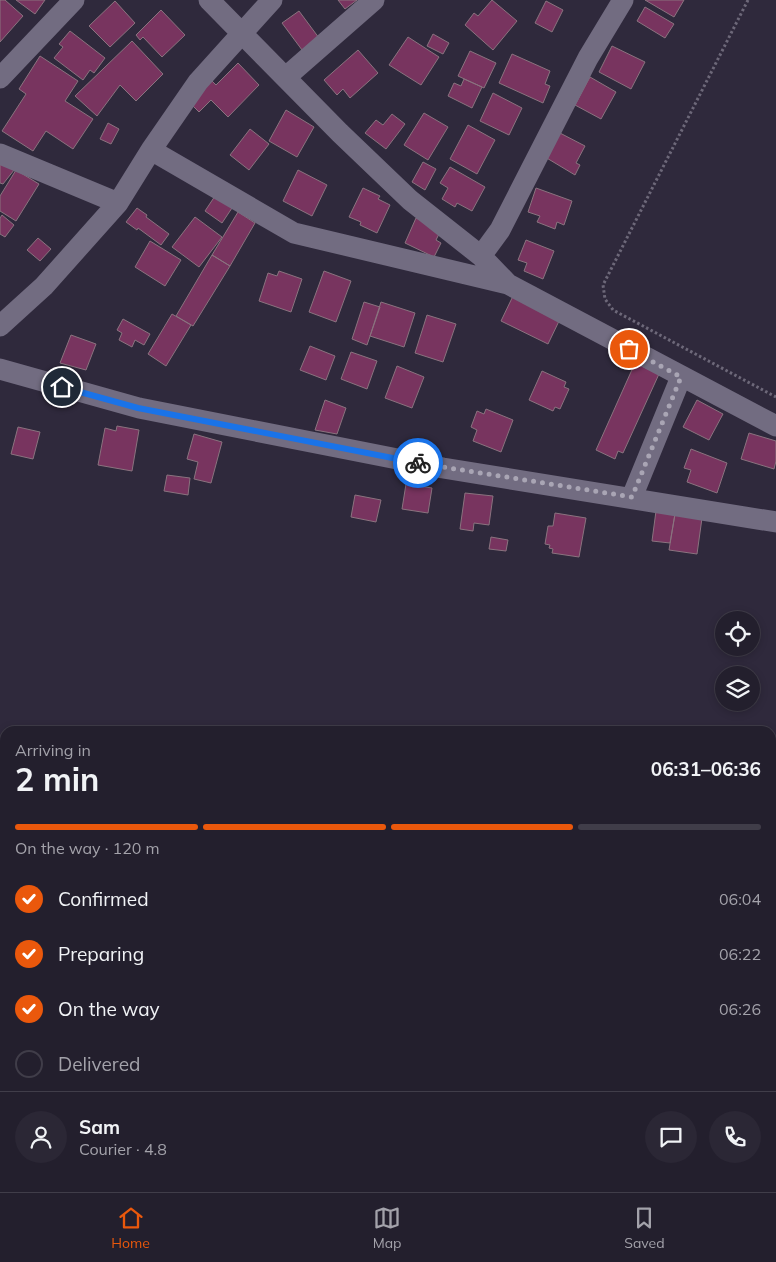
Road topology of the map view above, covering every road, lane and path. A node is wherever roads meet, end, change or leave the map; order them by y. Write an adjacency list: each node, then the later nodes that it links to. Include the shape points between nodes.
1 (74, 0): 9 (street)
2 (209, 0): 7 (street)
3 (272, 0): 7 (street)
4 (374, 0): 8 (street)
5 (623, 0): 13 (street, via 588,58 500,230)
6 (748, 0): 18 (path, via 603,285 605,299 614,310)
7 (242, 32): 8 (street); 10 (street, via 198,82)
8 (286, 77): 13 (street, via 410,200)
9 (0, 78)
10 (150, 150): 12 (street); 14 (street, via 294,232)
11 (0, 154): 12 (street)
12 (118, 203): 15 (street, via 44,286)
13 (482, 256): 14 (street)
14 (508, 284): 17 (street)
15 (0, 326)
16 (0, 370): 20 (street, via 138,408 444,468)
17 (681, 377): 19 (street); 20 (street)
18 (776, 397)
19 (776, 426)
20 (632, 497): 21 (street)
21 (776, 522)

